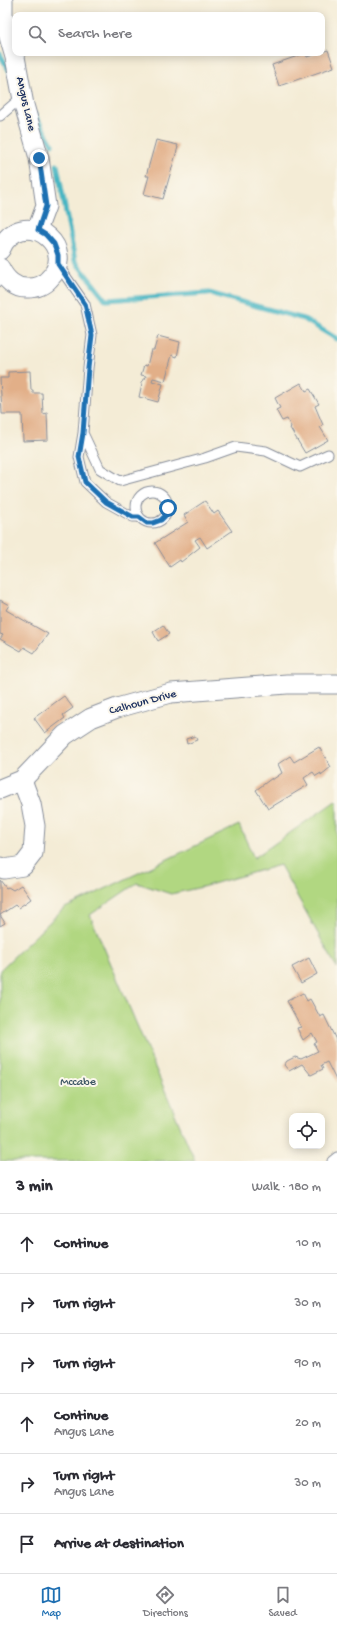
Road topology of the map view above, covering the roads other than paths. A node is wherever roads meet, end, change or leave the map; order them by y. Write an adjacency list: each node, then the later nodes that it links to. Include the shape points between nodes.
1 (3, 0): 2 (street, Angus Lane, via 3,16)
2 (12, 47)
3 (15, 56): 4 (street, Angus Lane)
4 (23, 96): 5 (lane); 6 (street, Angus Lane, via 39,158 46,206)
5 (0, 116)
6 (38, 230): 7 (street, via 18,231 6,239); 8 (street, via 54,244)
7 (0, 250)
8 (58, 264): 9 (street, via 54,274 44,285 34,288 14,285 3,275); 10 (lane, via 85,304 92,335)
9 (0, 268)
10 (83, 433): 11 (lane, via 100,469 120,480 205,458 236,447 266,451 300,467); 12 (lane, via 79,457 85,482 106,502 133,517)
11 (328, 454)
12 (139, 517)
13 (337, 684): 14 (street, Calhoun Drive, via 287,684 171,693 117,708 91,718 65,736)
14 (22, 780): 15 (street, Calhoun Drive); 16 (street, via 31,804 35,826 33,852 23,866 4,869)
15 (0, 789)
16 (0, 866)
17 (337, 1157): 18 (lane)
18 (332, 1161)

